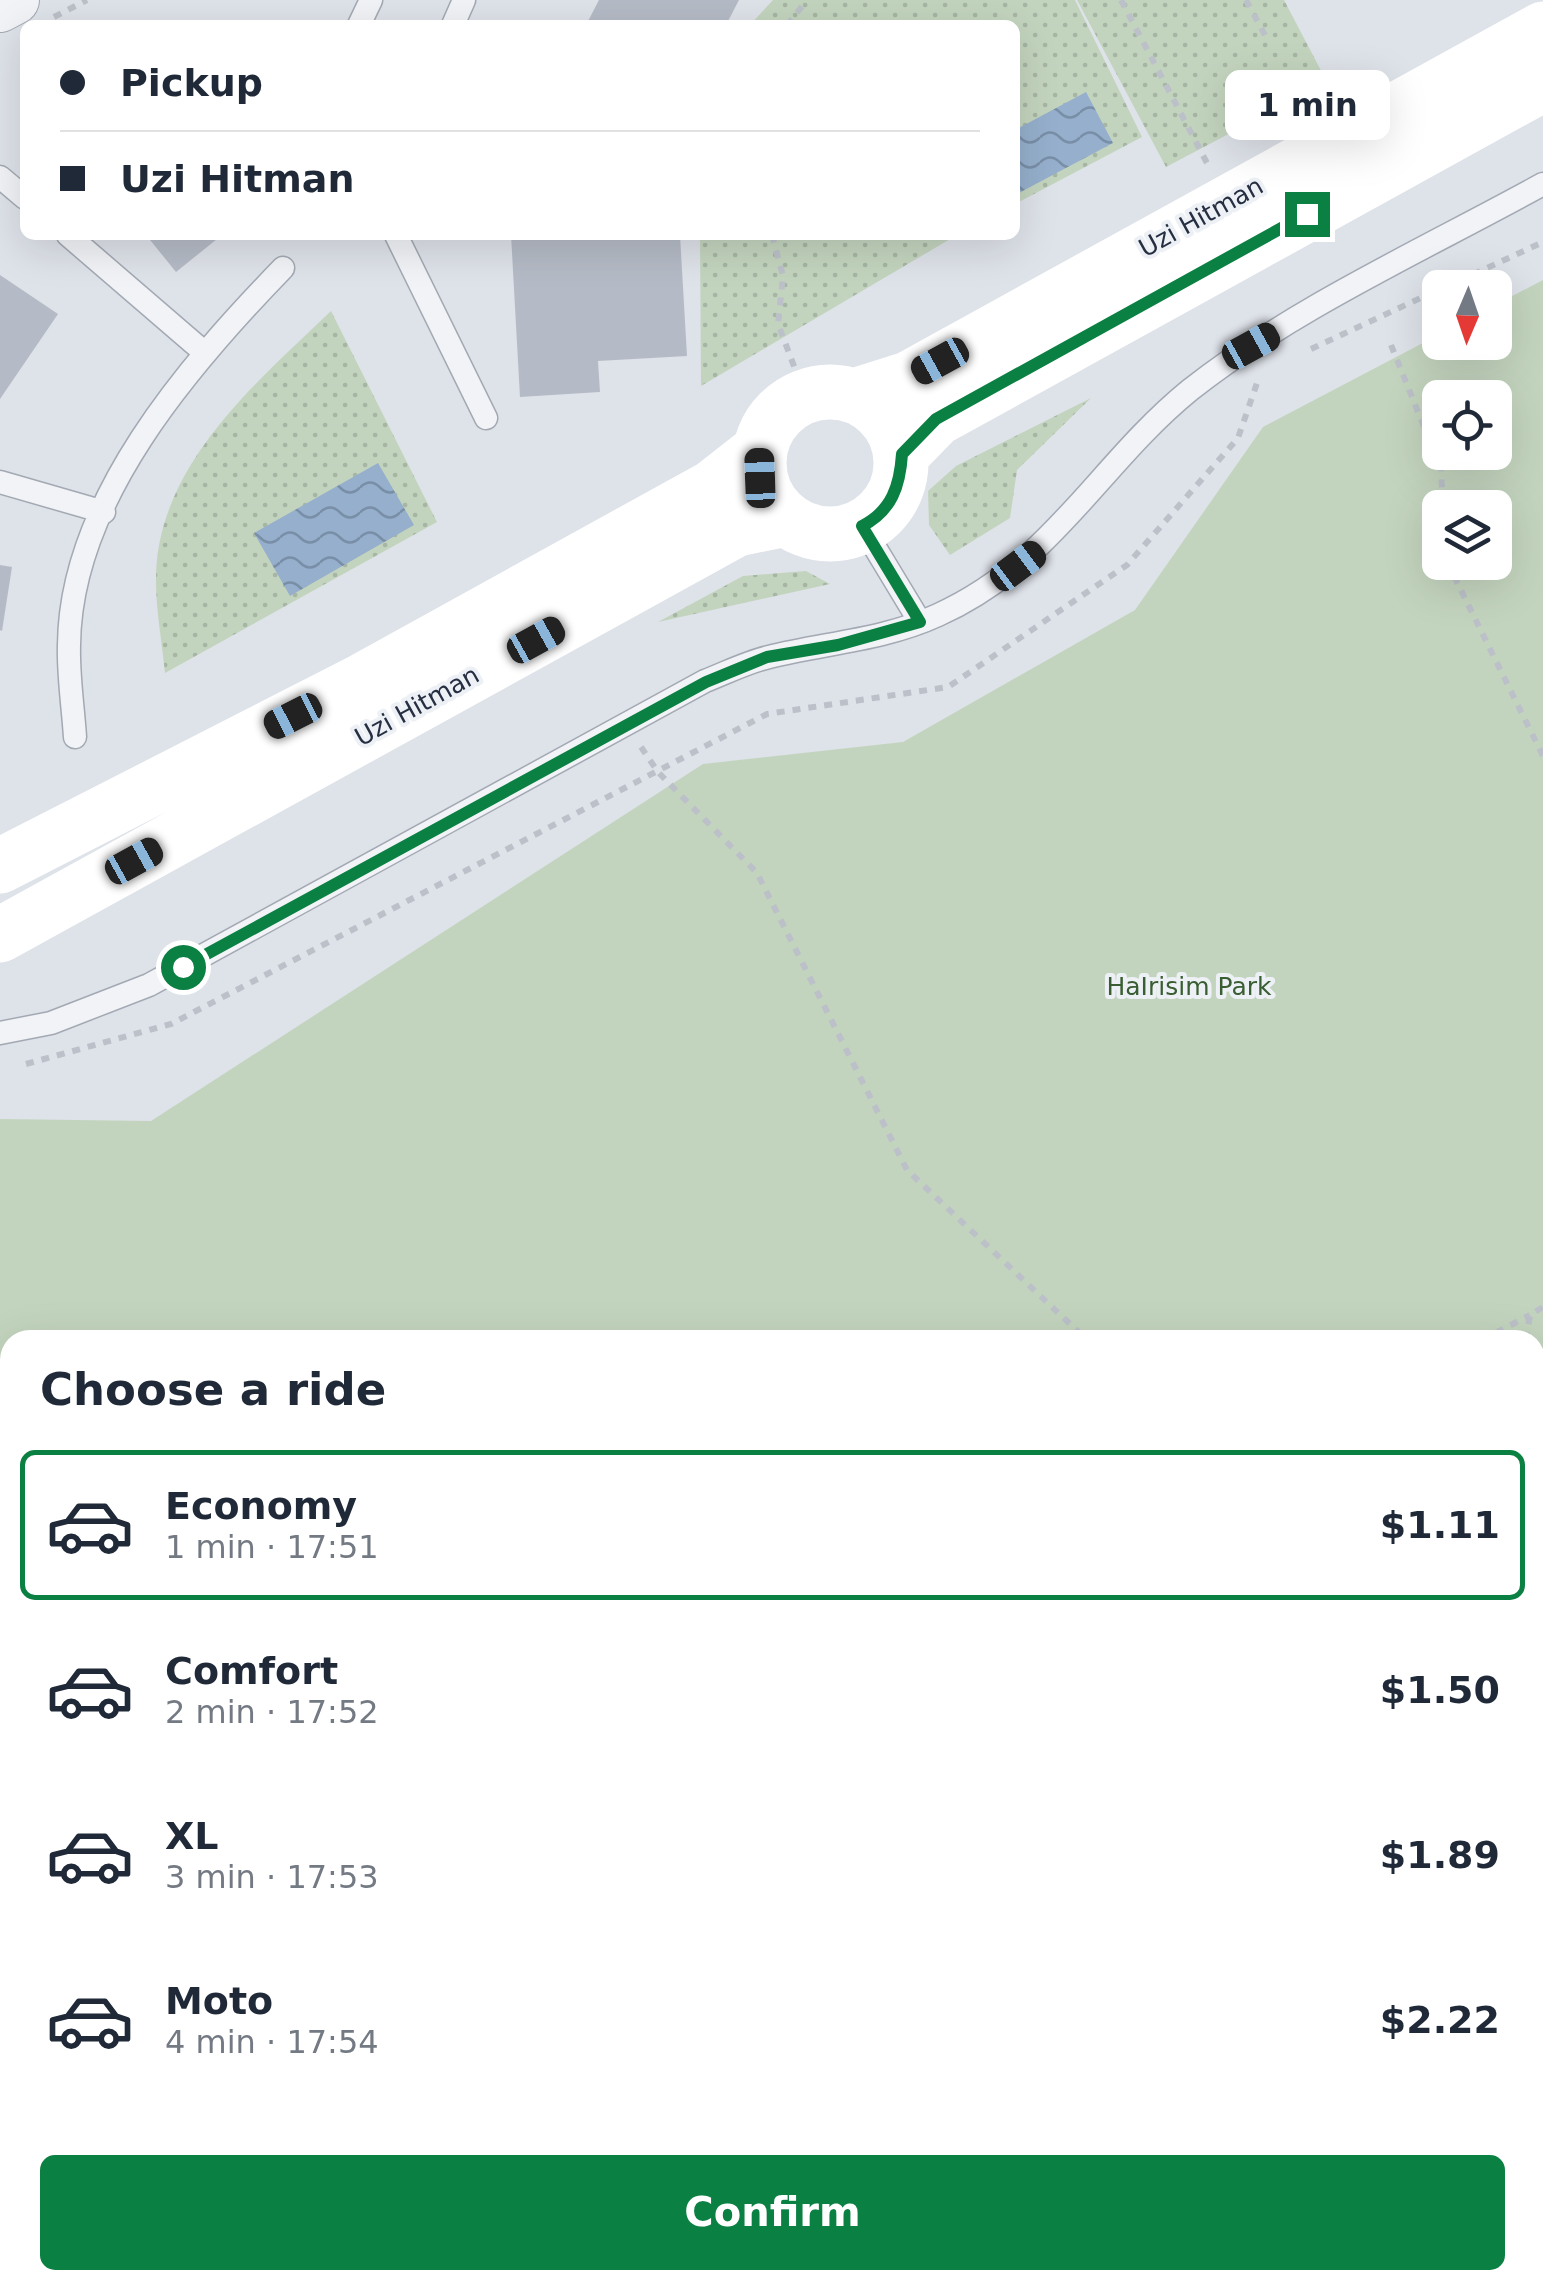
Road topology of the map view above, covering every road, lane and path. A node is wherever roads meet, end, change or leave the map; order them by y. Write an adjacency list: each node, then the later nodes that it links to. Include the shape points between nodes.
1 (16, 0): 6 (street)
2 (88, 0): 7 (path)
3 (808, 0): 8 (path)
4 (1121, 0): 15 (path)
5 (1246, 0): 10 (path)
6 (0, 8)
7 (50, 20)
8 (792, 20)
9 (1543, 29): 15 (street, Uzi Hitman)
10 (1266, 37)
11 (1543, 84): 30 (street, Uzi Hitman, via 936,419)
12 (0, 177): 14 (lane)
13 (1543, 184): 37 (lane, via 1251,346 1136,440 1038,550)
14 (20, 194)
15 (1228, 202): 27 (street, Uzi Hitman, via 908,379)
16 (74, 240): 24 (lane)
17 (398, 240): 28 (lane)
18 (773, 240): 27 (path, via 783,276 778,324)
19 (1543, 242): 21 (path)
20 (284, 268): 24 (lane)
21 (1482, 270)
22 (1422, 297): 25 (path)
23 (1390, 345): 32 (path, via 1440,469)
24 (205, 353): 33 (lane, via 169,397)
25 (1296, 356)
26 (1261, 373): 41 (path, via 1238,438 1127,565 948,686 767,714)
27 (829, 396): 29 (street, via 783,408); 30 (street, via 884,415)
28 (486, 418)
29 (759, 451): 34 (street, via 760,478); 42 (street, Uzi Hitman, via 714,487 375,673)
30 (902, 454): 35 (street, via 901,479 890,502)
31 (0, 482): 33 (lane)
32 (1442, 490)
33 (104, 512): 39 (lane, via 84,558 68,642)
34 (786, 519): 35 (street, via 833,535); 43 (street, Uzi Hitman, via 737,530)
35 (862, 526): 37 (lane)
36 (1456, 580): 40 (path)
37 (920, 622): 38 (lane, via 767,657)
38 (627, 724): 41 (path); 44 (lane, via 149,986 51,1023)
39 (76, 736)
40 (1543, 756)
41 (658, 772): 45 (path, via 170,1024); 48 (path, via 757,873 907,1170)
42 (0, 866)
43 (0, 935)
44 (0, 1033)
45 (15, 1066)
46 (1543, 1307): 47 (path)
47 (1530, 1314): 49 (path); 50 (path)
48 (1076, 1330)
49 (1500, 1330)
50 (1528, 1330)

